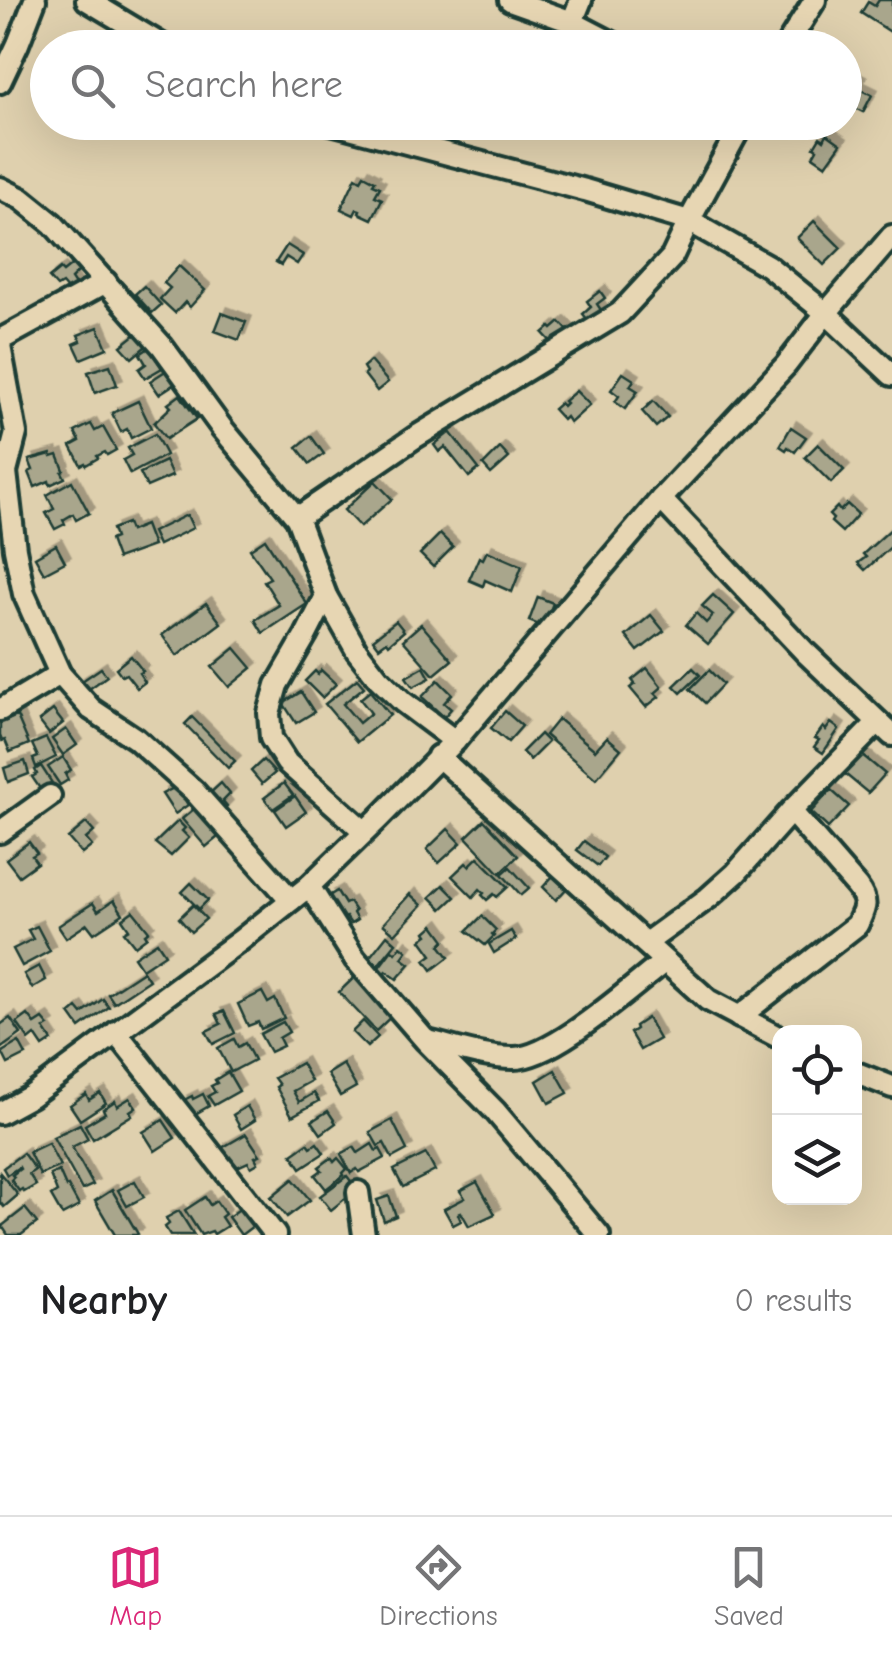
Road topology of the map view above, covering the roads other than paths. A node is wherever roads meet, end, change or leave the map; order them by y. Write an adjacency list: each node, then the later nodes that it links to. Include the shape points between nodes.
1 (35, 0): 10 (street)
2 (88, 0): 7 (street)
3 (510, 0): 6 (street)
4 (581, 0): 6 (street)
5 (815, 0): 9 (street)
6 (572, 22): 8 (street)
7 (137, 30)
8 (587, 30)
9 (796, 30)
10 (0, 82)
11 (396, 140): 14 (street)
12 (734, 140): 14 (street)
13 (0, 188): 16 (street, via 53,224)
14 (689, 221): 17 (street, via 768,266); 21 (street, via 672,256 620,312)
15 (892, 236): 17 (street)
16 (106, 282): 18 (street); 21 (street)
17 (826, 312): 19 (street); 20 (street, via 786,366)
18 (0, 343): 22 (street, via 16,433 6,472)
19 (892, 375)
20 (661, 499): 26 (street); 27 (street)
21 (297, 518): 23 (street)
22 (8, 558): 24 (street)
23 (326, 596): 27 (street, via 378,678); 31 (street, via 277,685 268,713 271,738 287,763)
24 (60, 674): 25 (street); 34 (street, via 91,708 194,791)
25 (0, 710)
26 (885, 729): 30 (street)
27 (456, 741): 28 (street)
28 (438, 756): 31 (street); 35 (street)
29 (50, 796): 32 (street)
30 (791, 811): 35 (street, via 736,873); 37 (street, via 864,896 865,908 857,924)
31 (364, 830): 33 (street)
32 (0, 832)
33 (309, 886): 34 (street); 40 (street, via 355,958)
34 (292, 900): 38 (street)
35 (646, 943): 36 (street)
36 (664, 962): 37 (street); 40 (street, via 541,1052 517,1059)
37 (738, 1017): 39 (street)
38 (116, 1032): 43 (street, via 30,1096); 45 (street)
39 (772, 1034)
40 (426, 1040): 47 (street)
41 (862, 1075): 42 (street)
42 (892, 1087)
43 (3, 1106)
44 (358, 1192): 46 (street)
45 (275, 1235)
46 (364, 1235)
47 (599, 1235)

